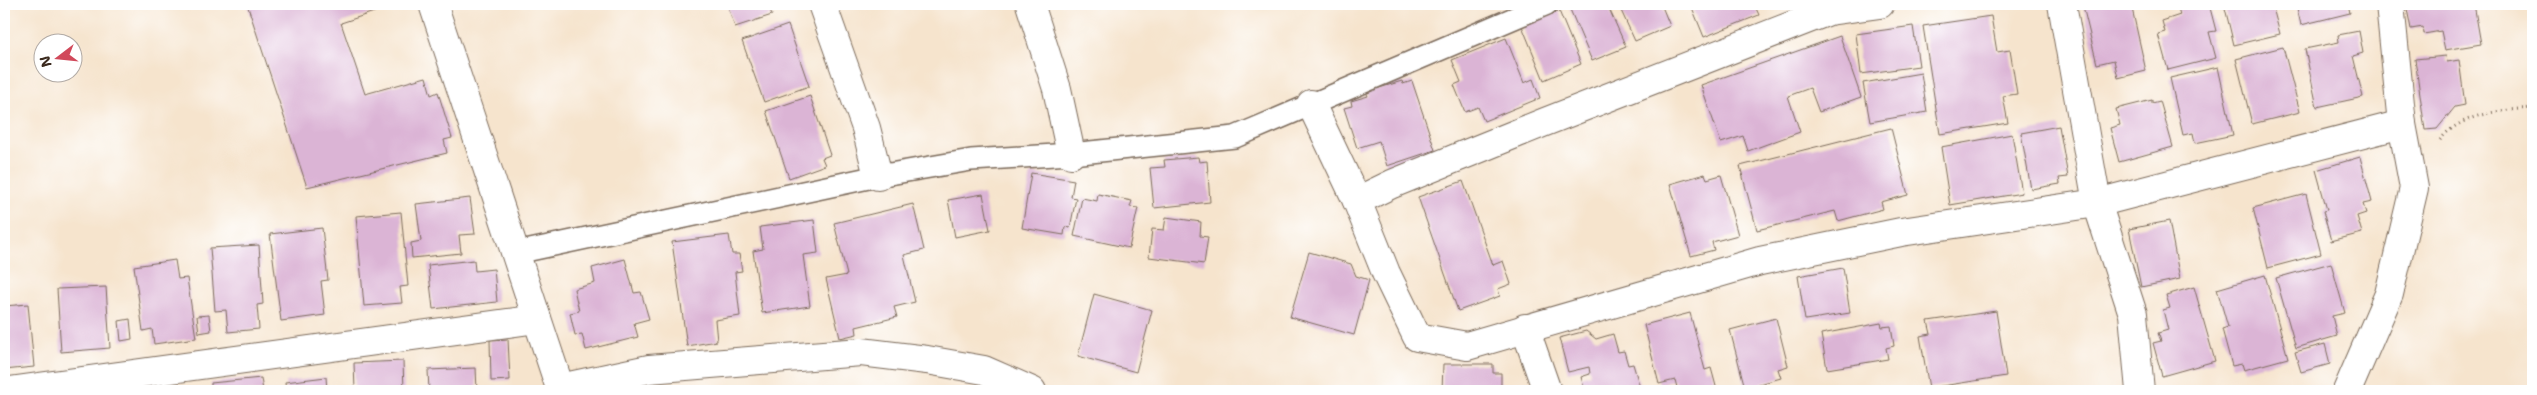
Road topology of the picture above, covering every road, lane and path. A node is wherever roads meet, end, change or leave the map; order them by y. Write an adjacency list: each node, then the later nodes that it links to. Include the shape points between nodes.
1 (433, 4): 16 (street)
2 (822, 4): 13 (street, via 866,128)
3 (1030, 4): 12 (street, via 1056,89)
4 (1547, 4): 8 (lane)
5 (1880, 4): 14 (street, via 1820,15 1554,118)
6 (2062, 4): 15 (street)
7 (2390, 4): 10 (street)
8 (1311, 104): 12 (lane, via 1234,137); 14 (street)
9 (2533, 108): 11 (path, via 2476,116 2449,129)
10 (2402, 124): 15 (street); 24 (street, via 2414,188 2389,294)
11 (2438, 142)
12 (1071, 154): 13 (lane, via 971,160)
13 (878, 176): 16 (lane)
14 (1357, 201): 18 (street, via 1386,273 1417,337 1467,346)
15 (2097, 202): 18 (street, via 1901,232 1760,261); 23 (street, via 2133,314)
16 (516, 253): 17 (street)
17 (537, 319): 19 (street); 20 (street)
18 (1525, 328): 22 (street)
19 (560, 390): 21 (street, via 650,369 861,352 984,370)
20 (9, 391)
21 (1032, 391)
22 (1547, 391)
23 (2140, 391)
24 (2347, 391)

